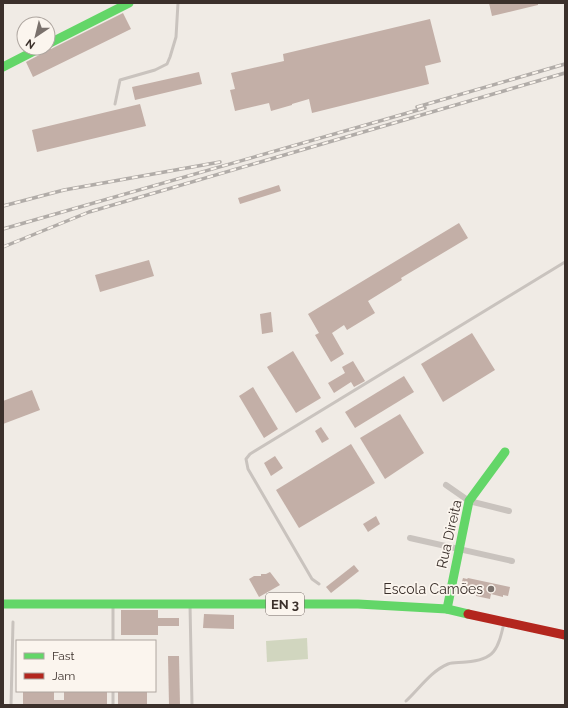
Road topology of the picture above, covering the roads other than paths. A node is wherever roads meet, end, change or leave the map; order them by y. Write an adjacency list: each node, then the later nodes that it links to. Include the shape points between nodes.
1 (178, 3): 6 (lane, via 176,37 169,60 160,68 120,80)
2 (122, 4): 3 (main road)
3 (56, 40)
4 (24, 56): 5 (main road)
5 (3, 67)
6 (114, 104)
7 (565, 262): 15 (lane, via 250,454 246,459 248,469 312,579)
8 (505, 452): 10 (main road, Rua Direita)
9 (446, 485): 10 (street)
10 (469, 501): 11 (street); 13 (main road, Rua Direita)
11 (509, 511)
12 (410, 538): 13 (street)
13 (459, 550): 14 (street); 19 (main road, Rua Direita)
14 (512, 561)
15 (319, 584)
16 (3, 604): 18 (main road, EN 3)
17 (190, 604): 18 (main road, EN 3); 19 (main road, EN 3, via 358,604); 28 (lane)
18 (113, 605): 23 (lane)
19 (447, 609): 21 (main road, EN 3)
20 (13, 622): 26 (lane)
21 (505, 622): 22 (main road, EN 3); 25 (lane, via 500,642 488,658 449,664 438,669)
22 (565, 635)
23 (113, 640)
24 (113, 692): 27 (lane)
25 (406, 701)
26 (11, 705)
27 (113, 705)
28 (192, 705)

